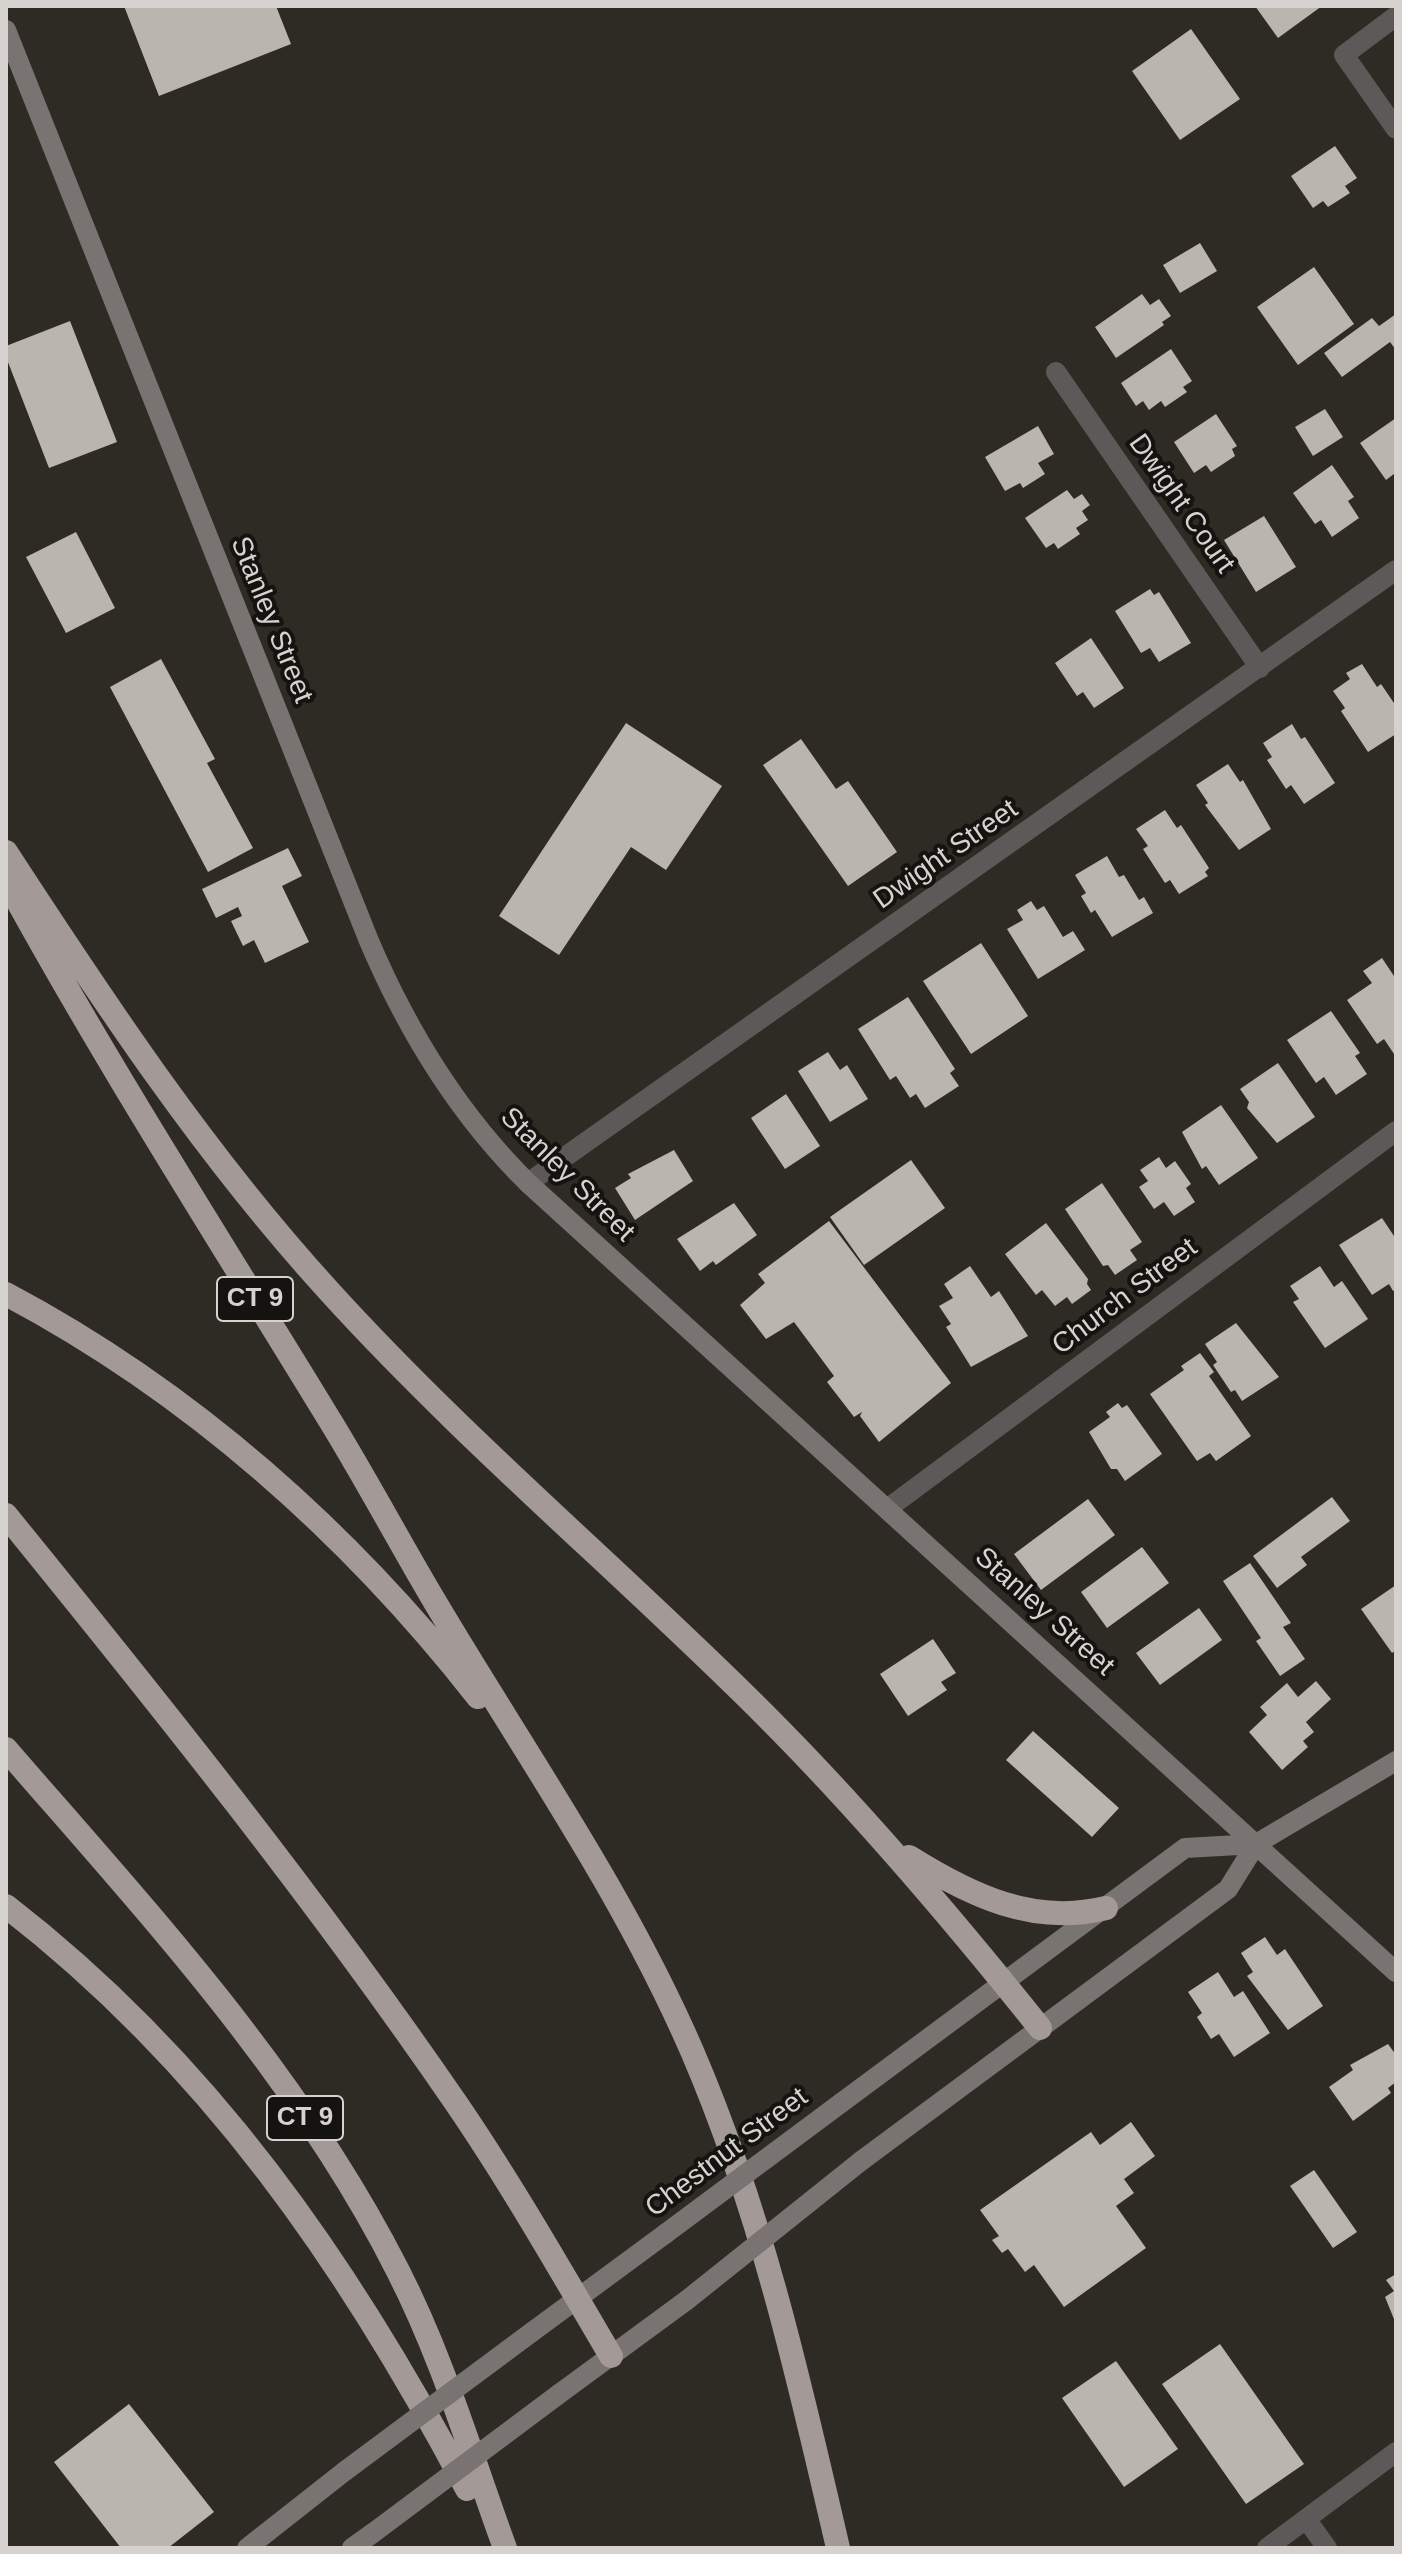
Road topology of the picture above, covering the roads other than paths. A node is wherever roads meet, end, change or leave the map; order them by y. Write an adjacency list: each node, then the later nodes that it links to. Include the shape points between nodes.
1 (1396, 16): 3 (street, via 1344,55)
2 (6, 30): 10 (street, Stanley Street, via 381,969 453,1095)
3 (1396, 129)
4 (1056, 372): 6 (street, Dwight Court)
5 (1396, 570): 6 (street, Dwight Street)
6 (1260, 668): 10 (street, Dwight Street)
7 (6, 852): 18 (highway, via 151,1071 298,1257 395,1360 761,1711)
8 (6, 880): 16 (highway, CT 9, via 125,1088)
9 (1396, 1131): 12 (street, Church Street)
10 (528, 1183): 12 (street, Stanley Street)
11 (6, 1294): 16 (highway, via 95,1345 278,1483 389,1592)
12 (887, 1509): 17 (street, Stanley Street)
13 (6, 1515): 26 (highway, via 226,1789 386,2003 498,2166)
14 (6, 1749): 33 (highway, CT 9, via 210,1987 345,2179 397,2268 429,2337)
15 (1396, 1761): 17 (street, Chestnut Street)
16 (536, 1762): 34 (highway, CT 9, via 648,1957 725,2134 787,2329)
17 (1256, 1844): 20 (street, Chestnut Street, via 1185,1848); 23 (street, Stanley Street); 25 (street, Chestnut Street, via 1228,1889)
18 (891, 1846): 20 (highway, via 1006,1906 1048,1914); 24 (highway)
19 (6, 1906): 22 (highway)
20 (1106, 1908): 24 (street, Chestnut Street)
21 (6, 1912): 22 (highway)
22 (42, 1934): 32 (highway, via 174,2057 287,2194 389,2351)
23 (1396, 1972)
24 (1004, 1983): 25 (highway); 26 (street, Chestnut Street, bridge)
25 (1040, 2028): 27 (street, Chestnut Street, bridge)
26 (578, 2299): 27 (highway); 30 (street, Chestnut Street, bridge)
27 (611, 2356): 31 (street, Chestnut Street, bridge)
28 (1396, 2452): 29 (street)
29 (1307, 2520): 35 (street); 36 (street)
30 (247, 2548)
31 (352, 2548)
32 (498, 2548)
33 (505, 2548)
34 (838, 2548)
35 (1267, 2548)
36 (1327, 2548)

